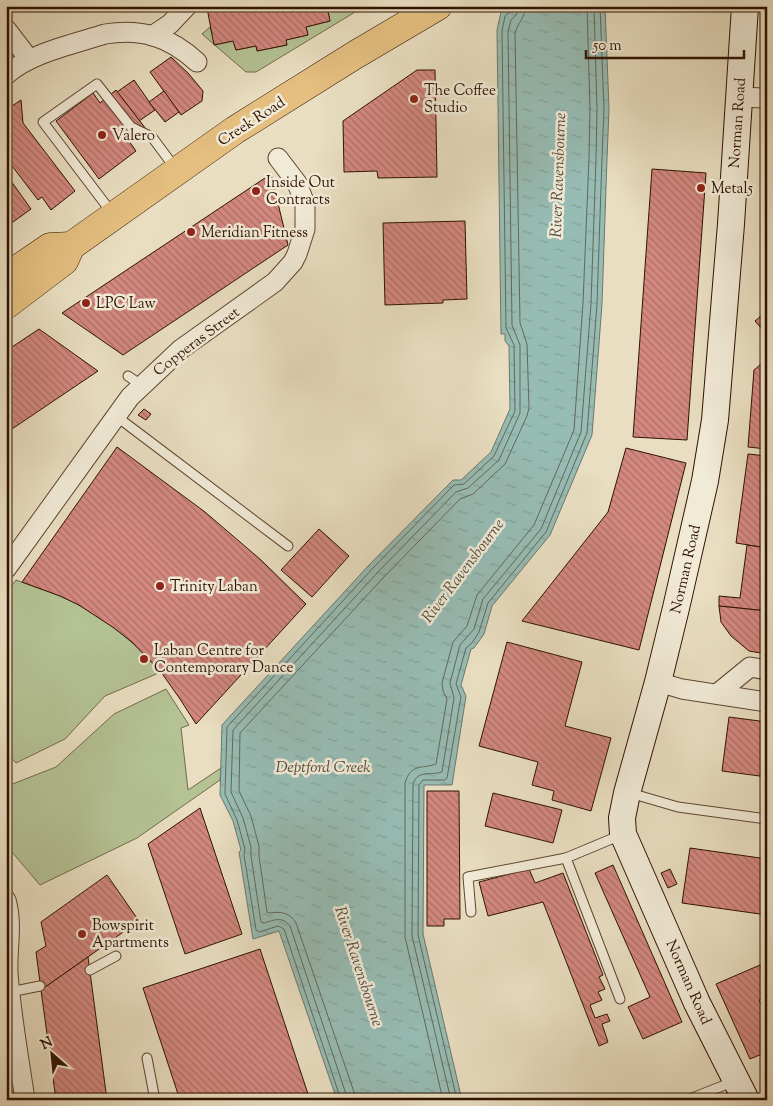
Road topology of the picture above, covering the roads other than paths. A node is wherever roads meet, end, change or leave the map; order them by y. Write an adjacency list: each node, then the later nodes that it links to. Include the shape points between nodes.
1 (187, 6): 5 (street, via 170,24)
2 (438, 6): 12 (main road, Creek Road, via 243,125)
3 (744, 6): 9 (main road, Norman Road)
4 (6, 30): 6 (street)
5 (152, 36): 6 (street, via 132,32 105,34); 7 (street, via 173,43)
6 (29, 59): 8 (street)
7 (197, 62)
8 (6, 75)
9 (739, 97): 10 (street); 21 (main road, Norman Road, via 715,420 705,481)
10 (767, 98)
11 (278, 158): 17 (street, Copperas Street, via 297,183 305,204 305,229 293,262 275,282 135,380 130,397)
12 (178, 171): 13 (main road, Creek Road); 13 (lane, via 152,137 131,127 97,84 89,89 43,122)
13 (114, 216): 14 (main road, Creek Road)
14 (71, 246): 15 (main road, Creek Road, via 50,247); 16 (main road, Creek Road, via 64,261)
15 (6, 277)
16 (6, 305)
17 (116, 416): 18 (lane); 19 (street, Copperas Street)
18 (288, 546)
19 (6, 569)
20 (767, 670): 22 (street, via 750,668)
21 (658, 682): 22 (street); 24 (main road, Norman Road)
22 (717, 694): 23 (street)
23 (767, 702)
24 (627, 792): 25 (lane, via 678,807); 26 (main road, Norman Road, via 622,818)
25 (767, 819)
26 (623, 834): 27 (lane); 37 (main road, Norman Road, via 698,1003)
27 (566, 858): 29 (lane, via 468,877); 34 (lane)
28 (6, 900): 33 (street, via 10,926 7,954)
29 (471, 912)
30 (116, 956): 31 (lane)
31 (90, 970)
32 (40, 986): 33 (lane)
33 (10, 992): 35 (street)
34 (620, 999)
35 (10, 1022): 38 (street)
36 (147, 1058): 39 (lane)
37 (741, 1090): 40 (lane)
38 (25, 1100)
39 (155, 1100)
40 (687, 1100)

